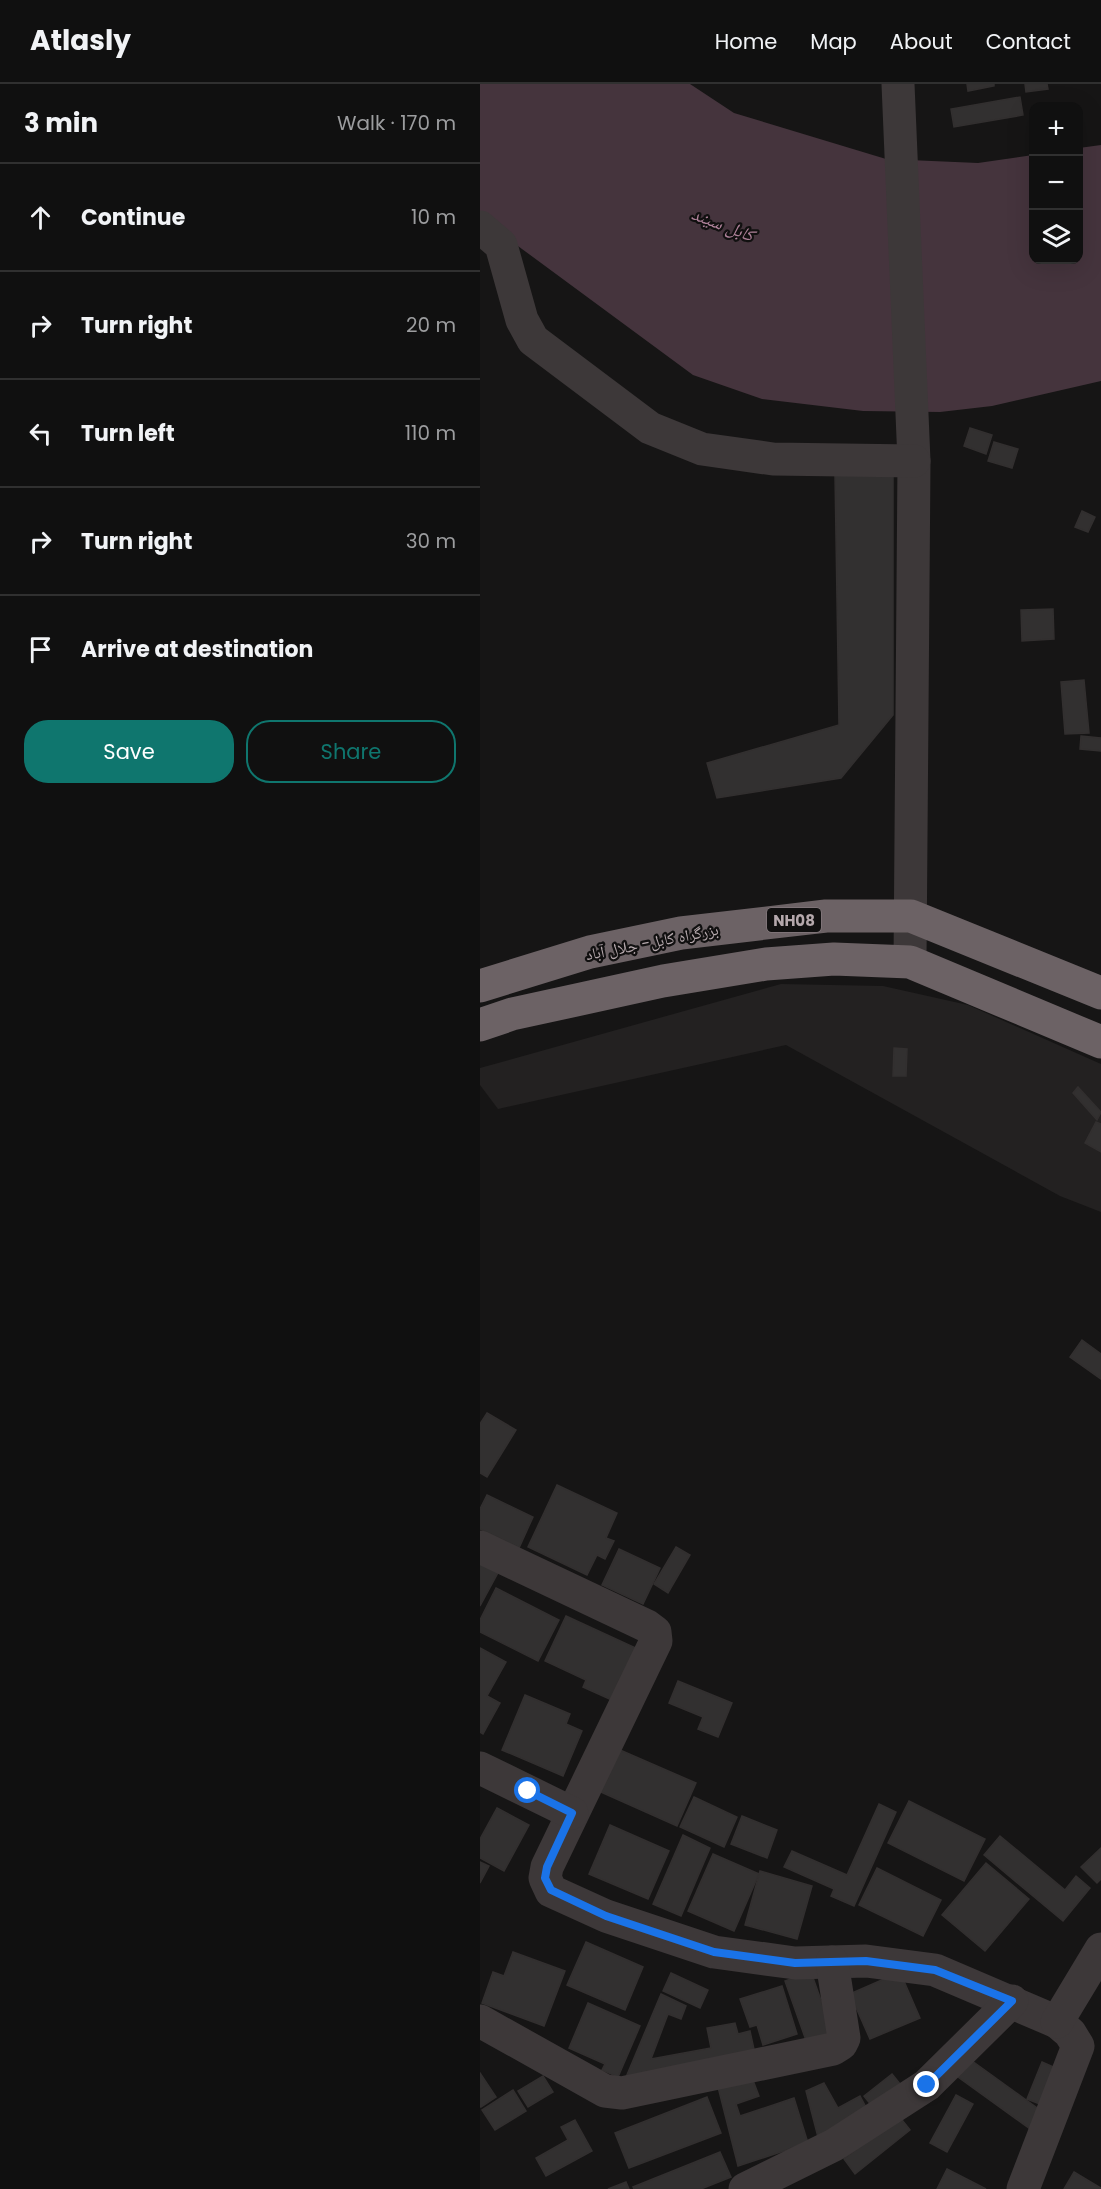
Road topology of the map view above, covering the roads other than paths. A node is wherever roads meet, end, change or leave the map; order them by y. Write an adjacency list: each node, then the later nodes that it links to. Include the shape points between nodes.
1 (898, 84): 3 (street)
2 (480, 227): 3 (street, via 501,246 522,320 533,340 650,428 702,449 773,459)
3 (914, 461): 4 (street)
4 (910, 916): 5 (street); 6 (highway, بزرگراه کابل- جلال آباد / NH08, via 826,916 681,933 590,952); 7 (highway, بزرگراه کابل- جلال آباد / NH08)
5 (910, 962): 8 (highway, via 834,959 766,964 663,981 512,1014); 9 (highway)
6 (480, 986)
7 (1101, 993)
8 (480, 1025)
9 (1101, 1042)
10 (480, 1547): 12 (street, via 655,1632 656,1641)
11 (480, 1768): 12 (street)
12 (572, 1813): 14 (street, via 547,1867 545,1878 551,1890 606,1916 714,1952 795,1963)
13 (1101, 1949): 17 (street)
14 (832, 1962): 15 (street, via 866,1961 935,1970); 16 (street, via 844,2038 833,2049 622,2093 605,2091)
15 (1012, 2001): 17 (street); 18 (street, via 927,2085 834,2145)
16 (480, 2021)
17 (1057, 2022): 19 (street, via 1078,2046)
18 (745, 2189)
19 (1023, 2189)

